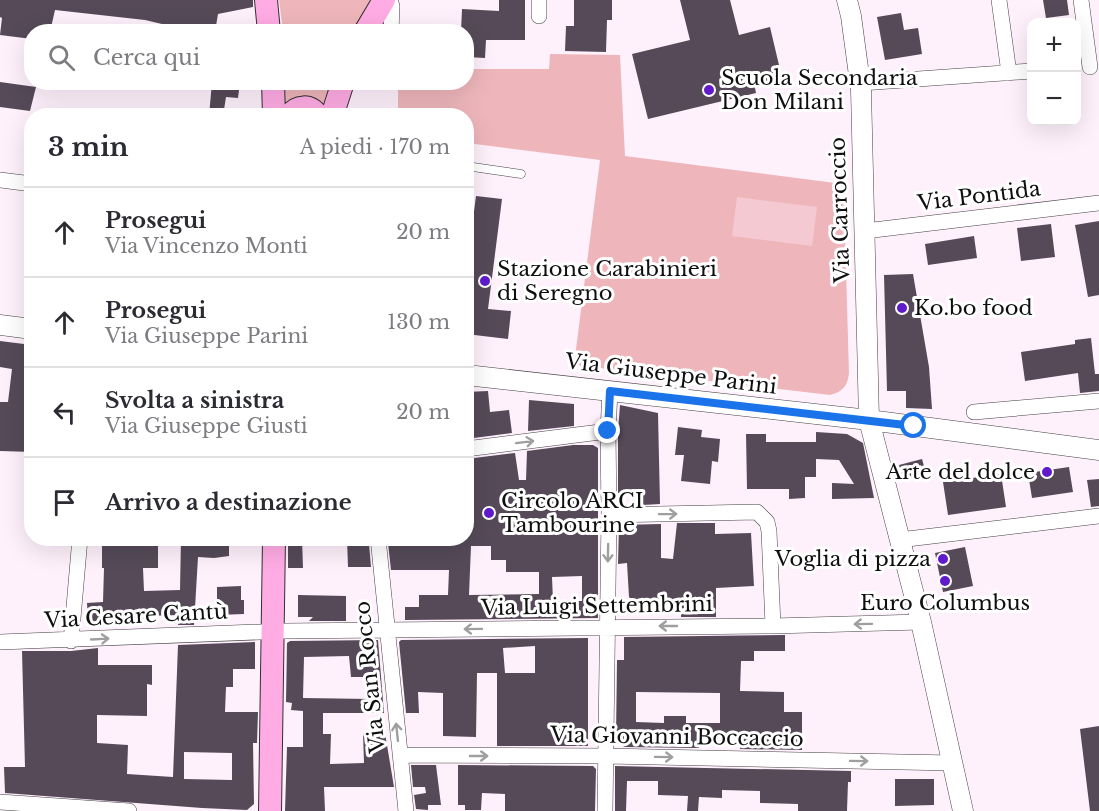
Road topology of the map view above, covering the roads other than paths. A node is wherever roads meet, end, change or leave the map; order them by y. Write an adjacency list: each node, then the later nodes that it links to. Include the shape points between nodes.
1 (266, 0): 7 (main road)
2 (384, 0): 8 (main road)
3 (390, 0): 9 (street)
4 (847, 0): 13 (street, Via Carroccio)
5 (999, 0): 12 (street)
6 (1081, 0): 10 (street)
7 (268, 24)
8 (370, 24)
9 (391, 24)
10 (1089, 67)
11 (1027, 71): 12 (street)
12 (1009, 73): 13 (street)
13 (861, 83): 23 (street, Via Carroccio)
14 (273, 90): 16 (main road)
15 (340, 90): 17 (main road)
16 (274, 108)
17 (335, 108)
18 (474, 167): 19 (lane)
19 (521, 174)
20 (0, 180): 21 (street)
21 (24, 183)
22 (1099, 203): 23 (street, Via Pontida)
23 (865, 231): 30 (street, Via Carroccio)
24 (0, 325): 25 (street)
25 (24, 328)
26 (474, 376): 27 (street, Via Giuseppe Parini)
27 (610, 391): 30 (street, Via Giuseppe Parini); 31 (street)
28 (1099, 401): 29 (street)
29 (974, 412)
30 (869, 420): 33 (street, Via Giuseppe Parini); 36 (street, Via Carroccio)
31 (608, 431): 32 (street, one-way to 31); 34 (street)
32 (474, 448)
33 (1099, 450)
34 (609, 515): 41 (street, one-way to 41); 42 (street, one-way to 42, via 757,513 770,531)
35 (1099, 516): 36 (street)
36 (899, 540): 40 (street, Via Carroccio)
37 (79, 546): 45 (street)
38 (274, 546): 44 (main road)
39 (379, 546): 43 (street, Via San Rocco)
40 (921, 622): 42 (street, Via Luigi Settembrini, one-way to 42); 49 (street, Via Carroccio)
41 (607, 626): 42 (street, Via Luigi Settembrini, one-way to 41); 43 (street, Via Luigi Settembrini, one-way to 43); 48 (street)
42 (773, 626)
43 (387, 630): 44 (street, Via Luigi Settembrini); 47 (street, Via San Rocco, one-way to 43)
44 (273, 631): 45 (street, Via Cesare Cantù, one-way to 44); 52 (main road)
45 (71, 641): 46 (street, Via Cesare Cantù)
46 (0, 642)
47 (400, 755): 48 (street, Via Giovanni Boccaccio, one-way to 48); 53 (street, Via San Rocco)
48 (606, 756): 49 (street, Via Giovanni Boccaccio, one-way to 49); 54 (street)
49 (953, 763): 55 (street, Via Carroccio)
50 (0, 802): 51 (street)
51 (129, 811)
52 (270, 811)
53 (406, 811)
54 (605, 811)
55 (963, 811)

